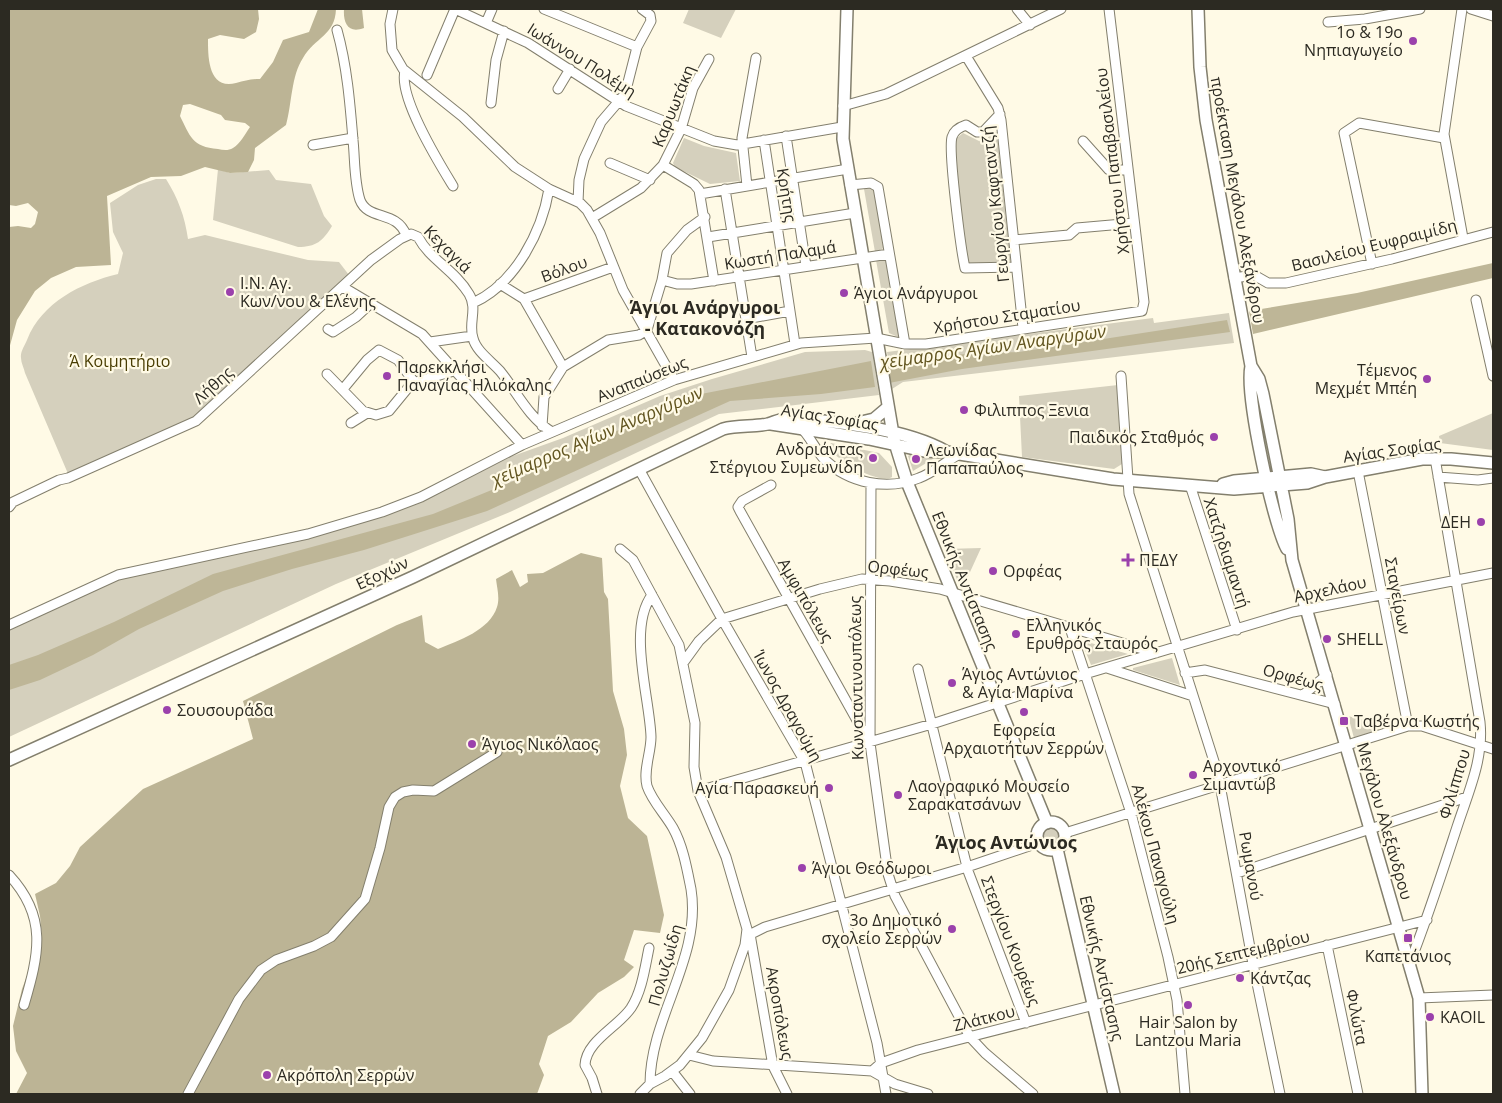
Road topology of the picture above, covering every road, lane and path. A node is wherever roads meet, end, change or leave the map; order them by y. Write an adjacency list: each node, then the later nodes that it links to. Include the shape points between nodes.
1 (393, 9): 25 (street, via 390,24 392,50)
2 (455, 9): 16 (street, Ιωάννου Πολέμη); 26 (street)
3 (492, 9): 16 (street)
4 (544, 9): 20 (street)
5 (642, 9): 20 (street, via 651,16 651,21)
6 (847, 9): 30 (main road, Εθνικής Αντίστασης)
7 (1017, 9): 17 (street)
8 (1062, 9): 17 (street)
9 (1109, 9): 44 (street, Χρήστου Παπαβασιλείου)
10 (1198, 9): 75 (main road, προέκταση Μεγάλου Αλεξάνδρου, via 1206,120)
11 (1420, 9): 15 (street)
12 (1462, 9): 36 (street)
13 (1471, 9): 14 (street)
14 (1493, 16)
15 (1328, 22)
16 (486, 23): 19 (street, Ιωάννου Πολέμη)
17 (1030, 26): 21 (street)
18 (337, 30): 35 (street, Κεχαγιά, via 348,87)
19 (504, 31): 24 (street, Ιωάννου Πολέμη); 29 (street, via 496,60)
20 (637, 47): 28 (street, via 628,87)
21 (966, 56): 30 (street, via 886,94); 31 (street, Γεωργίου Καφταντζή)
22 (756, 58): 39 (street)
23 (709, 59): 33 (street, Καρυωτάκη, via 693,88)
24 (570, 69): 27 (street); 28 (street, Ιωάννου Πολέμη)
25 (405, 70): 48 (street, via 405,83 420,127); 51 (street, via 471,124 507,160)
26 (427, 75)
27 (558, 89)
28 (619, 102): 33 (street, Ιωάννου Πολέμη); 54 (street, via 601,122 586,153 579,180)
29 (491, 103)
30 (843, 106): 32 (main road, Εθνικής Αντίστασης)
31 (1000, 114): 66 (street, Γεωργίου Καφταντζή); 72 (street, via 983,132 966,125 955,131 951,143 953,166 965,268)
32 (842, 127): 34 (street, Ιωάννου Πολέμη); 43 (main road, Εθνικής Αντίστασης)
33 (681, 129): 39 (street, Ιωάννου Πολέμη, via 719,142); 42 (street, Καρυωτάκη)
34 (786, 136): 37 (street, Ιωάννου Πολέμη); 45 (street)
35 (353, 138): 40 (street); 63 (street, Κεχαγιά, via 356,184 362,205 402,225)
36 (1444, 138): 65 (street); 69 (street, via 1359,122 1344,133)
37 (764, 140): 39 (street, Ιωάννου Πολέμη); 47 (street, Κρήτης)
38 (1083, 141): 44 (street, via 1109,170)
39 (741, 144): 49 (street)
40 (313, 145)
41 (610, 163): 46 (street)
42 (663, 164): 46 (street, Καρυωτάκη); 53 (street, via 694,184)
43 (848, 169): 45 (street); 50 (main road, Εθνικής Αντίστασης)
44 (1128, 170): 59 (street, Χρήστου Παπαβασιλείου)
45 (792, 178): 47 (street); 58 (street)
46 (650, 180): 57 (street, Καρυωτάκη)
47 (770, 182): 49 (street); 60 (street, Κρήτης)
48 (453, 186)
49 (747, 186): 52 (street)
50 (850, 186): 55 (main road, Εθνικής Αντίστασης); 67 (street, via 871,183 877,186)
51 (549, 189): 54 (street); 78 (street, via 536,232)
52 (725, 189): 53 (street); 62 (street)
53 (700, 194): 56 (street)
54 (578, 202): 57 (street)
55 (855, 212): 58 (street); 68 (main road, Εθνικής Αντίστασης)
56 (705, 217): 64 (street); 76 (street, via 691,226 668,250)
57 (592, 218): 71 (street)
58 (799, 222): 60 (street); 70 (street)
59 (1134, 223): 66 (street, via 1077,228 1069,235); 84 (street, Χρήστου Παπαβασιλείου)
60 (777, 226): 62 (street); 73 (street, Κρήτης)
61 (1493, 232): 65 (street, Βασιλείου Ευφραιμίδη)
62 (732, 233): 64 (street); 74 (street)
63 (406, 235): 79 (street, Λήθης, via 379,254); 83 (street, Κεχαγιά, via 418,237 425,250 458,278)
64 (708, 237): 77 (street)
65 (1463, 238): 69 (street, Βασιλείου Ευφραιμίδη)
66 (1014, 240): 72 (street, Γεωργίου Καφταντζή)
67 (889, 254): 68 (street, Κωστή Παλαμά); 94 (street)
68 (863, 257): 70 (street, Κωστή Παλαμά); 93 (main road, Εθνικής Αντίστασης)
69 (1372, 264): 75 (street, Βασιλείου Ευφραιμίδη, via 1277,284 1254,275)
70 (806, 266): 73 (street, Κωστή Παλαμά)
71 (613, 267): 80 (street, Βόλου); 89 (street)
72 (1016, 267): 87 (street, Γεωργίου Καφταντζή)
73 (783, 270): 74 (street, Κωστή Παλαμά); 85 (street, Κρήτης)
74 (739, 277): 77 (street, Κωστή Παλαμά); 86 (street)
75 (1234, 278): 97 (main road, προέκταση Μεγάλου Αλεξάνδρου)
76 (662, 280): 77 (street, Κωστή Παλαμά, via 687,285); 89 (street)
77 (714, 281)
78 (500, 284): 80 (street); 83 (street)
79 (343, 287): 82 (street); 136 (street, Λήθης, via 193,423 59,480)
80 (524, 299): 98 (street)
81 (1476, 300): 96 (street)
82 (371, 303): 88 (street, via 333,332); 91 (street, via 418,330)
83 (473, 303): 90 (street)
84 (1143, 310): 87 (street, Χρήστου Σταματίου)
85 (790, 311): 86 (street); 92 (street, Κρήτης)
86 (746, 319): 95 (street)
87 (1023, 328): 94 (street, Χρήστου Σταματίου, via 936,343)
88 (328, 329)
89 (646, 331): 98 (street, via 608,340); 103 (street)
90 (472, 336): 91 (street); 112 (street)
91 (430, 342): 99 (street)
92 (795, 344): 93 (street, Αναπαύσεως, via 823,340); 95 (street, Αναπαύσεως)
93 (877, 344): 94 (street, Χρήστου Σταματίου); 106 (main road, Εθνικής Αντίστασης)
94 (905, 344)
95 (752, 358): 103 (street, Αναπαύσεως)
96 (1492, 364): 102 (street)
97 (1251, 366): 120 (main road, Μεγάλου Αλεξάνδρου, via 1249,380); 129 (main road, Μεγάλου Αλεξάνδρου, via 1259,379)
98 (563, 367): 112 (street, via 544,397)
99 (454, 371): 104 (street); 117 (street)
100 (327, 374): 105 (street)
101 (1122, 376): 127 (street, Ρωμανού)
102 (1493, 376)
103 (674, 380): 114 (street, Αναπαύσεως)
104 (414, 382): 105 (street, via 398,360 379,350); 107 (street, via 386,413 376,416)
105 (343, 389): 107 (street)
106 (887, 408): 111 (main road, via 874,419); 116 (main road, Εθνικής Αντίστασης)
107 (367, 413): 109 (street)
108 (788, 419): 110 (main road, Αγίας Σοφίας); 111 (main road, Αγίας Σοφίας); 113 (street)
109 (351, 423)
110 (769, 424): 113 (main road, Αγίας Σοφίας); 123 (main road, Εξοχών, via 723,429)
111 (849, 424): 116 (main road, Αγίας Σοφίας)
112 (542, 426): 114 (street)
113 (803, 429): 115 (main road, Αγίας Σοφίας); 118 (street)
114 (552, 432): 117 (street, Αναπαύσεως)
115 (824, 432): 116 (main road, Αγίας Σοφίας); 118 (street)
116 (894, 439): 119 (main road, Αγίας Σοφίας, via 924,451); 130 (main road, Εθνικής Αντίστασης)
117 (522, 445): 148 (street, Αναπαύσεως, via 420,497 382,512 308,534 129,572 96,583)
118 (816, 448): 132 (street, via 830,464)
119 (953, 453): 127 (main road, Αγίας Σοφίας); 130 (street, via 924,476)
120 (1263, 458): 128 (main road, via 1256,472); 131 (main road, Μεγάλου Αλεξάνδρου)
121 (1435, 458): 122 (main road, Αγίας Σοφίας); 124 (main road, Αγίας Σοφίας); 125 (street, Φιλίππου)
122 (1493, 463)
123 (639, 469): 147 (street, Ίωνος Δραγούμη); 172 (main road, Εξοχών, via 413,577)
124 (1358, 471): 129 (main road, Αγίας Σοφίας, via 1307,483); 143 (street, Σταγείρων)
125 (1438, 477): 126 (street); 141 (street, Φιλίππου)
126 (1493, 478)
127 (1127, 480): 134 (main road, Αγίας Σοφίας); 151 (street, Ρωμανού, via 1134,513)
128 (1246, 480): 131 (main road, Αγίας Σοφίας); 135 (main road, Αγίας Σοφίας)
129 (1281, 481): 131 (main road, Αγίας Σοφίας); 138 (main road, Μεγάλου Αλεξάνδρου)
130 (907, 482): 132 (street); 142 (main road, Εθνικής Αντίστασης)
131 (1268, 482): 135 (main road, Αγίας Σοφίας, via 1234,489); 138 (main road, Μεγάλου Αλεξάνδρου, via 1284,543)
132 (870, 483): 140 (street, Κωνσταντινουπόλεως)
133 (771, 486): 145 (street, Αμφιπόλεως, via 738,506)
134 (1190, 486): 135 (main road, Αγίας Σοφίας); 150 (street, Χατζηδιαμαντή)
135 (1218, 486)
136 (9, 507)
137 (620, 549): 144 (street, Ακροπόλεως, via 633,560)
138 (1292, 560): 146 (main road, Μεγάλου Αλεξάνδρου)
139 (1493, 573): 141 (street, Αρχελάου)
140 (869, 579): 142 (street, Ορφέως); 145 (street, Ορφέως, via 845,582); 163 (street, Κωνσταντινουπόλεως)
141 (1456, 580): 143 (street, Αρχελάου); 168 (street, Φιλίππου)
142 (951, 592): 149 (street, Ορφέως); 161 (main road, Εθνικής Αντίστασης)
143 (1382, 594): 146 (street, Αρχελάου); 166 (street, Σταγείρων)
144 (652, 595): 153 (street, Ακροπόλεως, via 677,639); 208 (street, Πολυζωίδη, via 644,612 642,638 642,678 651,735 647,781 680,845 694,917 656,1041)
145 (788, 599): 147 (street, Ορφέως); 164 (street, Αμφιπόλεως)
146 (1305, 609): 150 (street, Αρχελάου); 158 (main road, Μεγάλου Αλεξάνδρου)
147 (722, 618): 153 (street, Ορφέως); 173 (street, Ίωνος Δραγούμη)
148 (9, 625)
149 (1070, 628): 152 (street, Ορφέως); 157 (street, Αλέκου Παναγούλη)
150 (1237, 630): 151 (street, Αρχελάου)
151 (1177, 647): 152 (street, Αρχελάου); 156 (street, Ρωμανού)
152 (1156, 653): 154 (street, Αρχελάου)
153 (683, 663): 175 (street, Ακροπόλεως, via 695,723 694,767)
154 (1107, 668): 157 (street, Αρχελάου); 159 (street)
155 (918, 669): 165 (street, Στεργίου Κουρέως)
156 (1185, 673): 159 (street, Ρωμανού); 160 (street, Ορφέως, via 1206,670)
157 (1085, 674): 161 (street, Αρχελάου); 177 (street, Αλέκου Παναγούλη)
158 (1327, 675): 160 (street); 162 (main road, Μεγάλου Αλεξάνδρου)
159 (1193, 696): 174 (street, Ρωμανού)
160 (1303, 696): 162 (street, Ορφέως)
161 (998, 703): 165 (street, Αρχελάου); 178 (main road, Εθνικής Αντίστασης)
162 (1335, 704): 169 (main road, Μεγάλου Αλεξάνδρου)
163 (869, 711): 164 (street); 167 (street, Κωνσταντινουπόλεως)
164 (855, 716): 167 (street, Αμφιπόλεως)
165 (932, 724): 167 (street, Αρχελάου); 183 (street, Στεργίου Κουρέως)
166 (1408, 726): 168 (street, via 1422,726); 169 (street)
167 (870, 743): 173 (street, Αρχελάου); 186 (street, Κωνσταντινουπόλεως)
168 (1481, 744): 170 (street); 176 (street, Φιλίππου)
169 (1347, 745): 174 (street); 179 (main road, Μεγάλου Αλεξάνδρου)
170 (1493, 749)
171 (497, 752): 209 (street, via 448,785 434,791 402,792 395,797 389,807 365,899 332,937 276,960 261,970 239,999)
172 (9, 760)
173 (805, 762): 175 (street, Αρχελάου); 187 (street, Ίωνος Δραγούμη)
174 (1221, 786): 177 (street); 184 (street, Ρωμανού)
175 (698, 791): 190 (street, Ακροπόλεως, via 726,857)
176 (1467, 797): 179 (street); 188 (street, Φιλίππου)
177 (1131, 813): 180 (street); 195 (street, Αλέκου Παναγούλη)
178 (1047, 822): 180 (main road, via 1058,824); 181 (main road, via 1038,831)
179 (1371, 829): 184 (street); 189 (main road, Μεγάλου Αλεξάνδρου)
180 (1065, 833): 182 (main road, via 1065,841)
181 (1038, 843): 182 (main road, via 1045,849); 183 (street)
182 (1057, 849): 199 (main road, Εθνικής Αντίστασης)
183 (967, 866): 186 (street); 200 (street, Στεργίου Κουρέως)
184 (1237, 873): 193 (street, Ρωμανού)
185 (9, 875): 198 (street, via 27,896 36,922 38,947)
186 (891, 889): 187 (street); 201 (street, Κωνσταντινουπόλεως)
187 (842, 903): 190 (street, via 765,926); 203 (street, Ίωνος Δραγούμη)
188 (1427, 920): 189 (street, 20ής Σεπτεμβρίου); 194 (street, Φιλίππου)
189 (1398, 927): 191 (street, 20ής Σεπτεμβρίου); 194 (main road, Μεγάλου Αλεξάνδρου)
190 (748, 935): 202 (street, via 725,998); 204 (street, Ακροπόλεως)
191 (1328, 945): 193 (street, 20ής Σεπτεμβρίου); 220 (street, Φιλώτα)
192 (649, 948): 210 (street, via 635,1002 598,1041 586,1059 585,1065)
193 (1253, 964): 195 (street, 20ής Σεπτεμβρίου); 219 (street, Ρωμανού)
194 (1410, 965): 197 (main road, Μεγάλου Αλεξάνδρου)
195 (1174, 985): 199 (street, 20ής Σεπτεμβρίου); 218 (street, Αλέκου Παναγούλη)
196 (1493, 995): 197 (street)
197 (1419, 998): 221 (main road, Μεγάλου Αλεξάνδρου)
198 (24, 1004)
199 (1094, 1005): 200 (street, Ζλάτκου); 217 (main road, Εθνικής Αντίστασης)
200 (1026, 1024): 201 (street, Ζλάτκου)
201 (970, 1037): 203 (street, Ζλάτκου, via 909,1052); 216 (street, Κωνσταντινουπόλεως)
202 (689, 1056): 204 (street); 205 (street)
203 (881, 1063): 206 (street); 207 (street, Ίωνος Δραγούμη)
204 (774, 1066): 206 (street); 213 (street, Ακροπόλεως)
205 (672, 1071): 208 (street); 212 (street)
206 (872, 1071): 207 (street)
207 (884, 1079): 214 (street, Ίωνος Δραγούμη); 215 (street)
208 (650, 1084): 211 (street)
209 (188, 1094)
210 (597, 1094)
211 (640, 1094)
212 (690, 1094)
213 (787, 1094)
214 (886, 1094)
215 (928, 1094)
216 (1033, 1094)
217 (1114, 1094)
218 (1185, 1094)
219 (1280, 1094)
220 (1358, 1094)
221 (1422, 1094)

